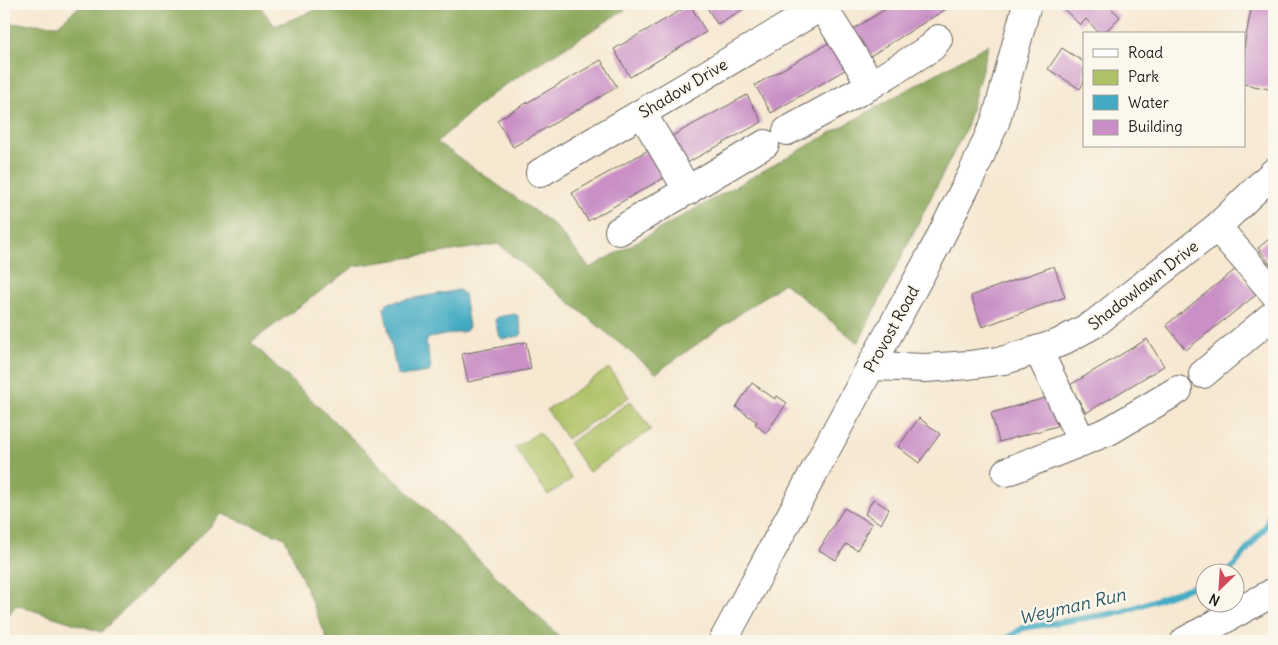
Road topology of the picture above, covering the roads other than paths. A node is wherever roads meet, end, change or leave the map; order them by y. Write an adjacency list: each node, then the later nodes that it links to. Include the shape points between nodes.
1 (1027, 4): 14 (street, Provost Road, via 996,120 974,172)
2 (824, 5): 4 (street); 5 (street, Shadow Drive)
3 (938, 39): 4 (street, via 932,47)
4 (869, 86): 8 (street)
5 (642, 113): 7 (street, Shadow Drive); 8 (street)
6 (1274, 172): 9 (street, Shadowlawn Drive)
7 (540, 173)
8 (688, 191): 10 (street)
9 (1217, 227): 11 (street); 13 (street, Shadowlawn Drive, via 1094,324)
10 (619, 231)
11 (1274, 293)
12 (1274, 314): 15 (street)
13 (1038, 350): 14 (street, Shadowlawn Drive, via 1005,360 969,365 926,368); 17 (street)
14 (871, 366): 20 (street, Provost Road)
15 (1202, 374)
16 (1178, 390): 17 (street, via 1109,431)
17 (1082, 442): 18 (street)
18 (1006, 472)
19 (1274, 592): 21 (street)
20 (724, 641)
21 (1185, 641)

